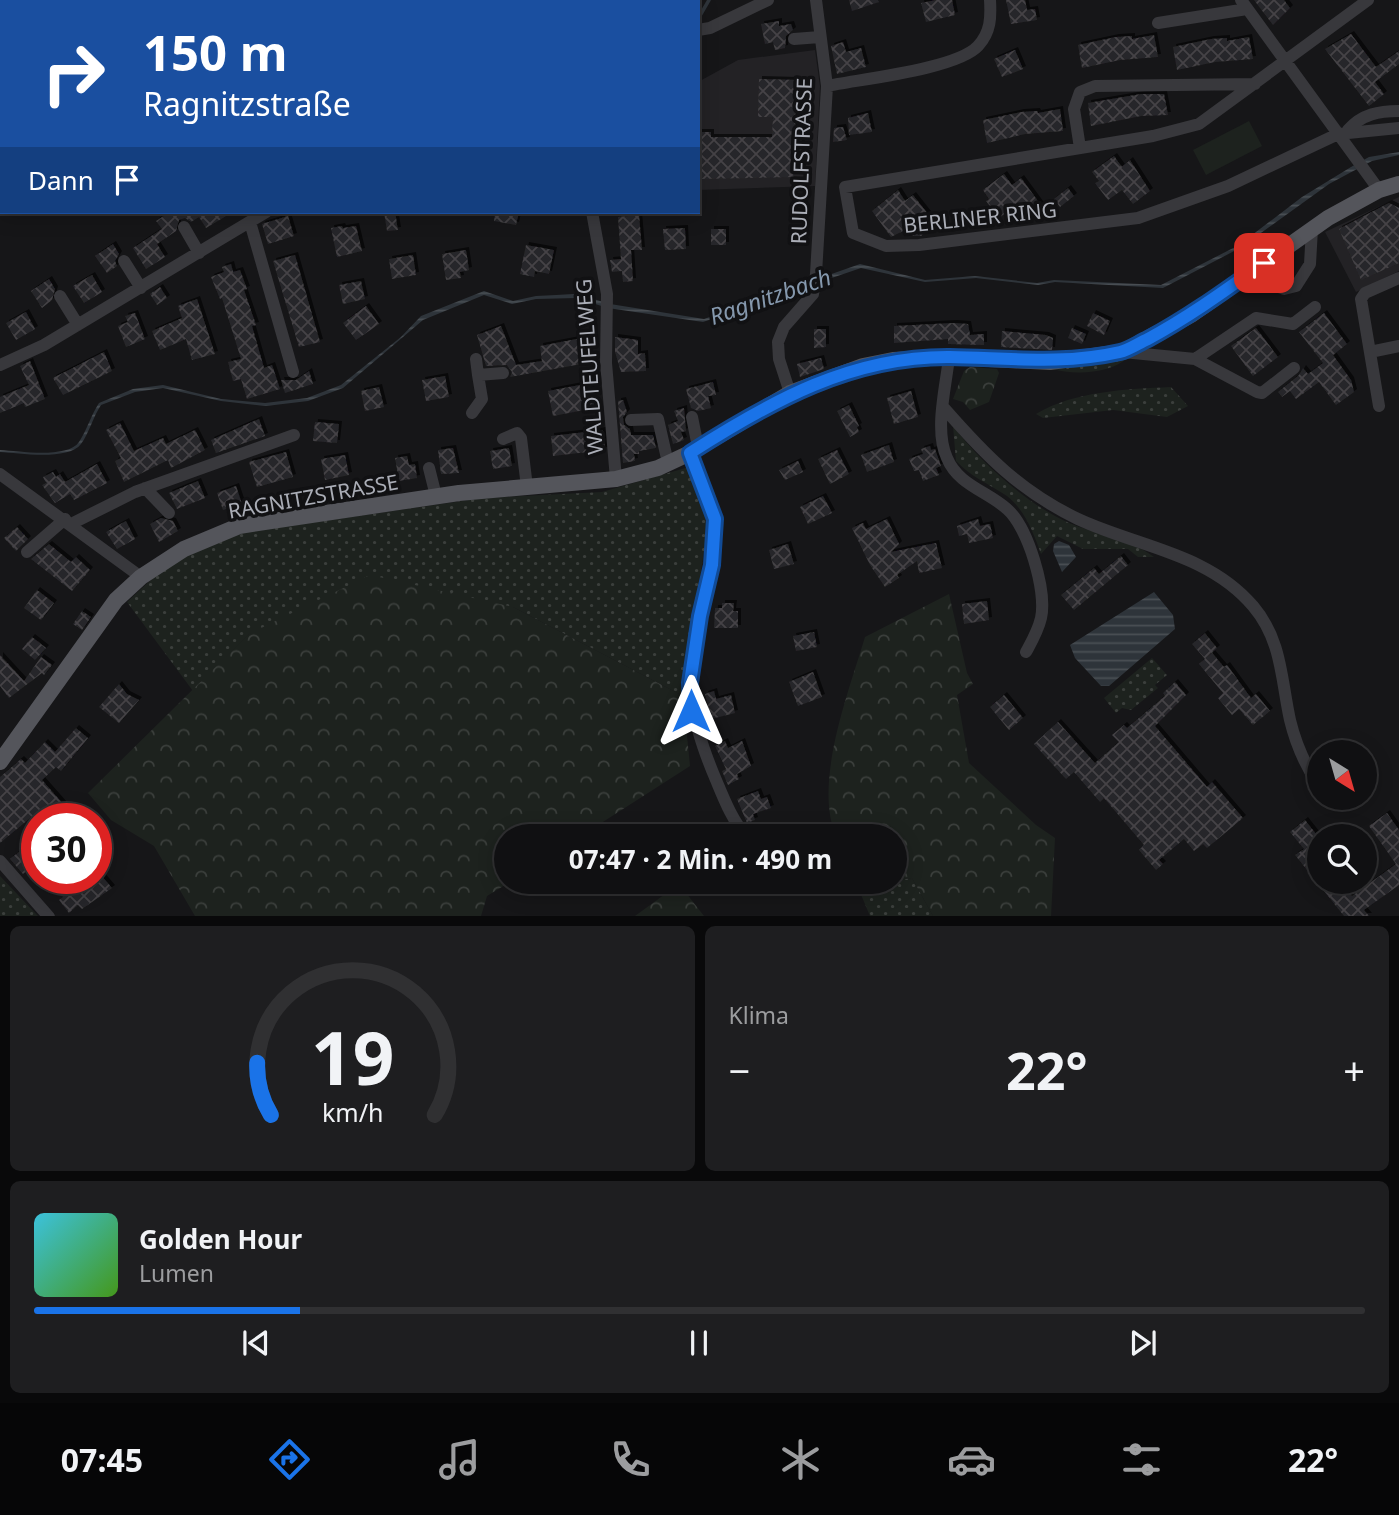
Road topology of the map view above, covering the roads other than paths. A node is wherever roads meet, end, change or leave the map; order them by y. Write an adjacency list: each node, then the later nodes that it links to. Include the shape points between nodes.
1 (768, 0): 7 (street)
2 (816, 0): 8 (street, RUDOLFSTRASSE)
3 (990, 0): 12 (street, via 992,23 978,46 955,61)
4 (1368, 0): 10 (street, BERLINER RING)
5 (1244, 4): 6 (street); 10 (street)
6 (1158, 23)
7 (700, 30)
8 (820, 37): 9 (street); 12 (street, RUDOLFSTRASSE)
9 (794, 39)
10 (1286, 62): 11 (street, BERLINER RING); 15 (street)
11 (1255, 84): 16 (street, BERLINER RING, via 1199,124); 16 (street, via 1095,86 1080,92 1073,109)
12 (827, 86): 45 (street, RUDOLFSTRASSE, via 813,294 784,327 778,342)
13 (1399, 111): 15 (street, BERLINER RING, via 1376,111)
14 (1399, 128): 15 (street, BERLINER RING)
15 (1343, 132): 16 (street, BERLINER RING, via 1228,186 1138,218 919,245 886,246 853,233 845,187); 18 (street)
16 (1080, 148)
17 (1399, 184): 18 (main road, RAGNITZSTRASSE)
18 (1379, 190): 23 (main road, RAGNITZSTRASSE)
19 (263, 214): 21 (street)
20 (592, 214): 57 (street, WALDTEUFELWEG, via 605,305)
21 (250, 222): 24 (street); 42 (street)
22 (184, 227): 24 (street)
23 (1312, 229): 26 (main road, RAGNITZSTRASSE); 26 (street, via 1310,264 1296,286 1276,286)
24 (199, 253): 28 (street)
25 (124, 261): 30 (street)
26 (1264, 263): 35 (main road, RAGNITZSTRASSE, via 1191,315)
27 (149, 267): 28 (street)
28 (157, 278): 30 (street)
29 (1399, 278): 36 (street, via 1362,296)
30 (141, 288): 33 (street)
31 (60, 296): 33 (street)
32 (1315, 307): 39 (street, via 1293,324 1256,318)
33 (78, 325): 40 (street)
34 (1399, 346): 36 (street)
35 (1122, 352): 37 (main road, RAGNITZSTRASSE, via 1050,362); 39 (street, RAGNITZSTRASSE)
36 (1370, 352): 46 (street)
37 (949, 357): 45 (main road, RAGNITZSTRASSE, via 863,366); 47 (street)
38 (476, 359): 44 (street)
39 (1195, 359): 41 (street, RAGNITZSTRASSE, via 1257,393)
40 (0, 365)
41 (1294, 368)
42 (292, 372)
43 (503, 373): 44 (street)
44 (478, 375): 48 (street, via 482,399)
45 (790, 393): 53 (main road, RAGNITZSTRASSE)
46 (1379, 406)
47 (944, 408): 65 (street, via 941,444 948,461 960,478 1010,511 1036,566 1042,616); 67 (street, via 1009,478 1044,502 1187,558 1240,592 1274,639 1285,674 1290,720)
48 (472, 413)
49 (692, 417): 53 (street)
50 (631, 420): 54 (street, via 658,419)
51 (294, 435): 59 (street)
52 (503, 439): 58 (street, via 511,433 521,438)
53 (694, 447): 54 (main road, RAGNITZSTRASSE); 68 (street, via 715,519 712,565 690,683 691,711 723,798)
54 (668, 463): 57 (main road, RAGNITZSTRASSE)
55 (429, 468): 60 (street)
56 (0, 474): 62 (street)
57 (615, 479): 58 (main road, RAGNITZSTRASSE)
58 (527, 487): 60 (main road, RAGNITZSTRASSE)
59 (145, 488): 61 (street); 62 (street)
60 (436, 496): 64 (main road, RAGNITZSTRASSE, via 239,526 184,550)
61 (169, 513)
62 (68, 522): 63 (street); 64 (street)
63 (27, 552)
64 (141, 577): 66 (main road, RAGNITZSTRASSE, via 95,626)
65 (1026, 652)
66 (0, 762)
67 (1307, 768)
68 (739, 824)
69 (0, 861): 70 (street)
70 (49, 916)

